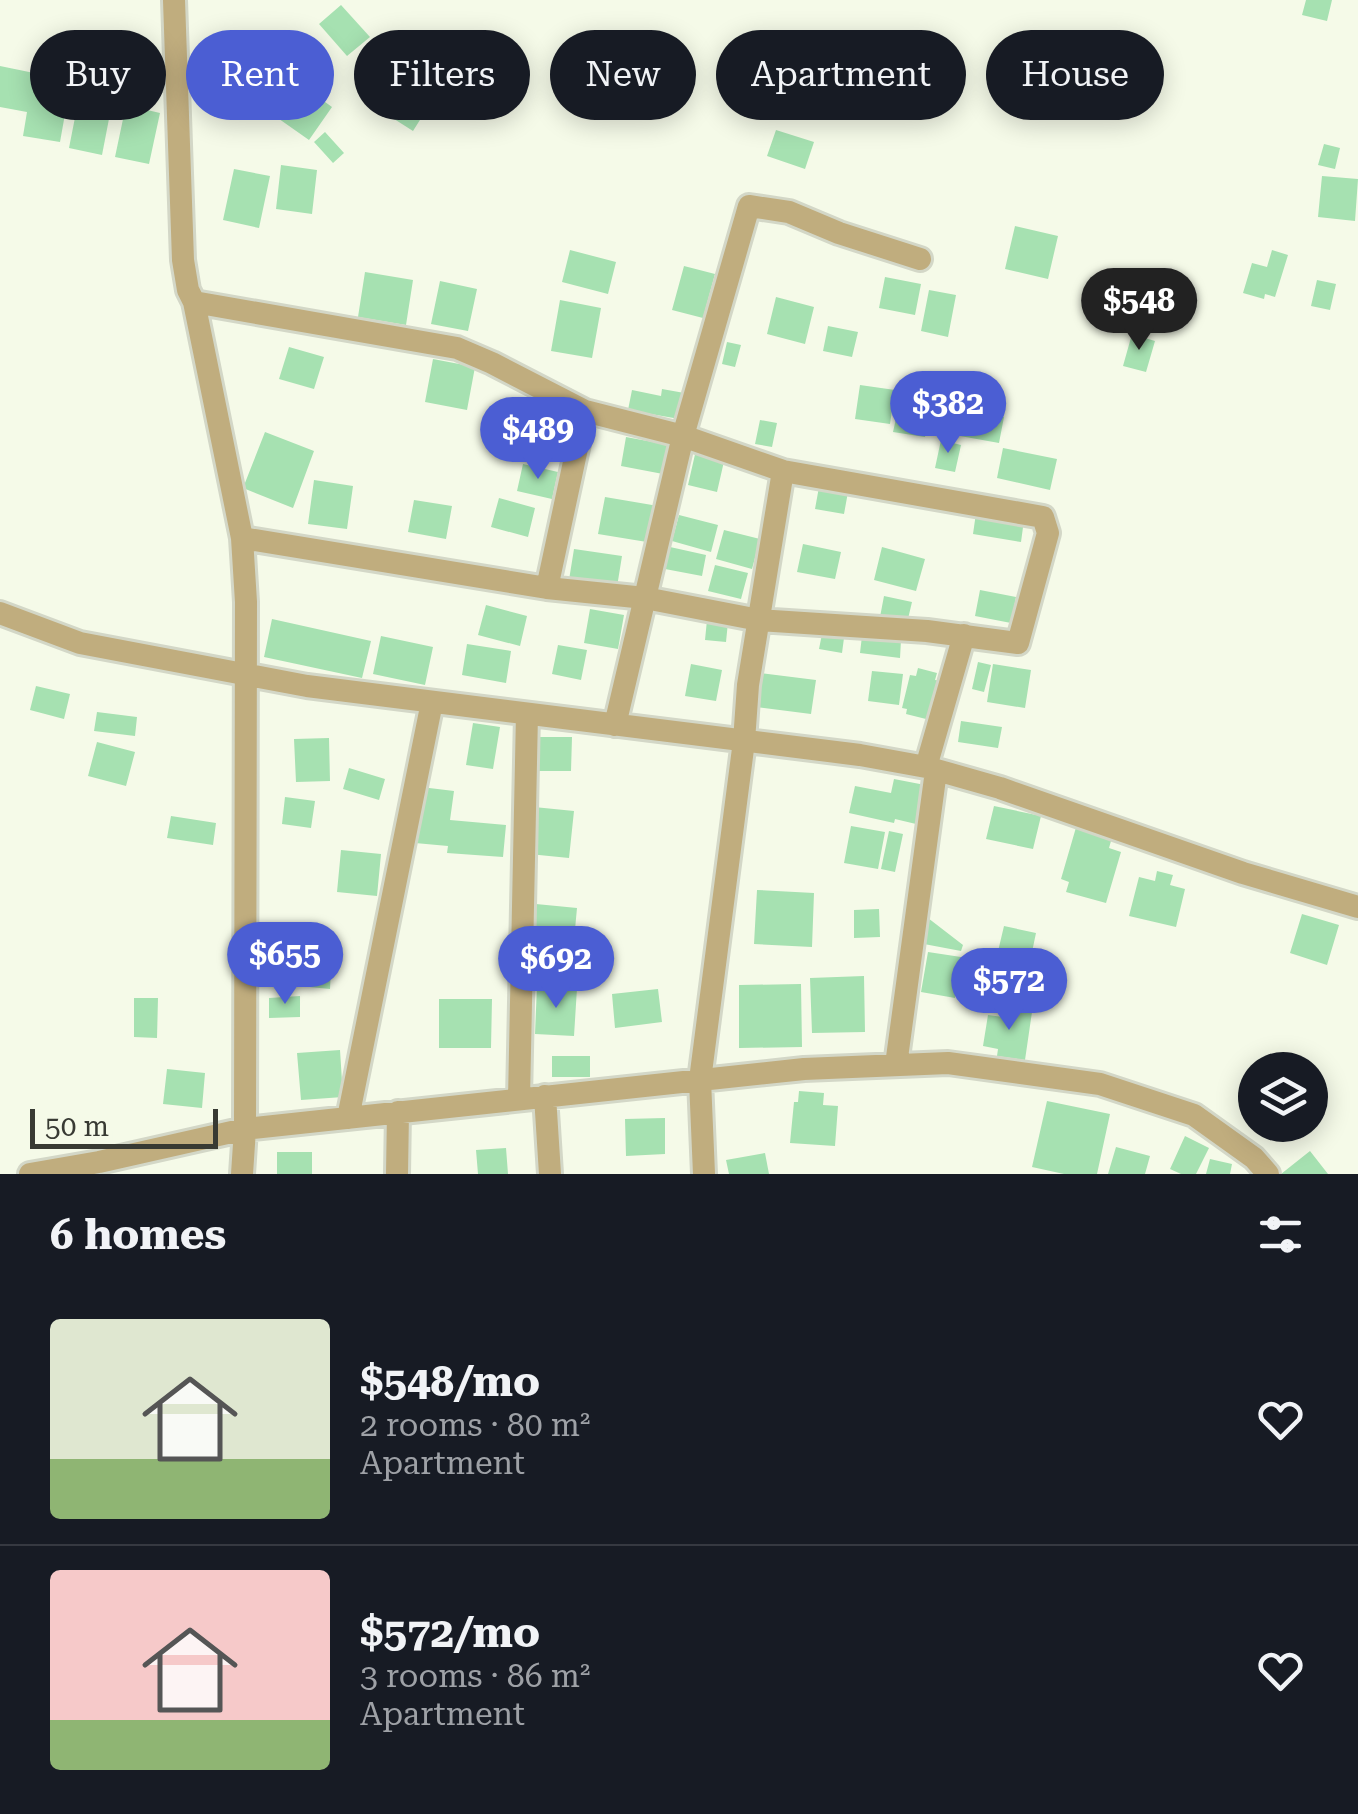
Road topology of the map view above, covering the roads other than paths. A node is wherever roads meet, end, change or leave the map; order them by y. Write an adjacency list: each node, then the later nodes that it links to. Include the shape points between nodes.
1 (174, 0): 3 (street, via 180,218)
2 (920, 259): 5 (street, via 788,212 749,206)
3 (194, 302): 4 (street, via 457,348); 7 (street)
4 (585, 412): 5 (street); 8 (street)
5 (683, 436): 6 (street); 9 (street)
6 (783, 470): 11 (street); 12 (street, via 1042,517 1048,533 1018,643)
7 (242, 538): 8 (street); 13 (street)
8 (547, 588): 9 (street)
9 (645, 598): 11 (street); 16 (street)
10 (0, 613): 13 (street, via 80,644)
11 (760, 620): 12 (street); 17 (street)
12 (964, 635): 18 (street)
13 (248, 676): 14 (street); 26 (street)
14 (432, 702): 15 (street); 25 (street)
15 (526, 714): 16 (street); 23 (street)
16 (615, 725): 17 (street)
17 (744, 740): 18 (street); 21 (street)
18 (931, 769): 19 (street); 20 (street)
19 (1358, 907)
20 (896, 1065): 21 (street); 32 (street, via 948,1063 1100,1084 1194,1115)
21 (700, 1080): 22 (street); 31 (street)
22 (546, 1096): 23 (street); 30 (street)
23 (519, 1099): 24 (street)
24 (398, 1112): 25 (street); 29 (street)
25 (348, 1118): 26 (street)
26 (245, 1128): 27 (street); 28 (street)
27 (30, 1174)
28 (242, 1174)
29 (398, 1174)
30 (550, 1174)
31 (704, 1174)
32 (1268, 1174)

